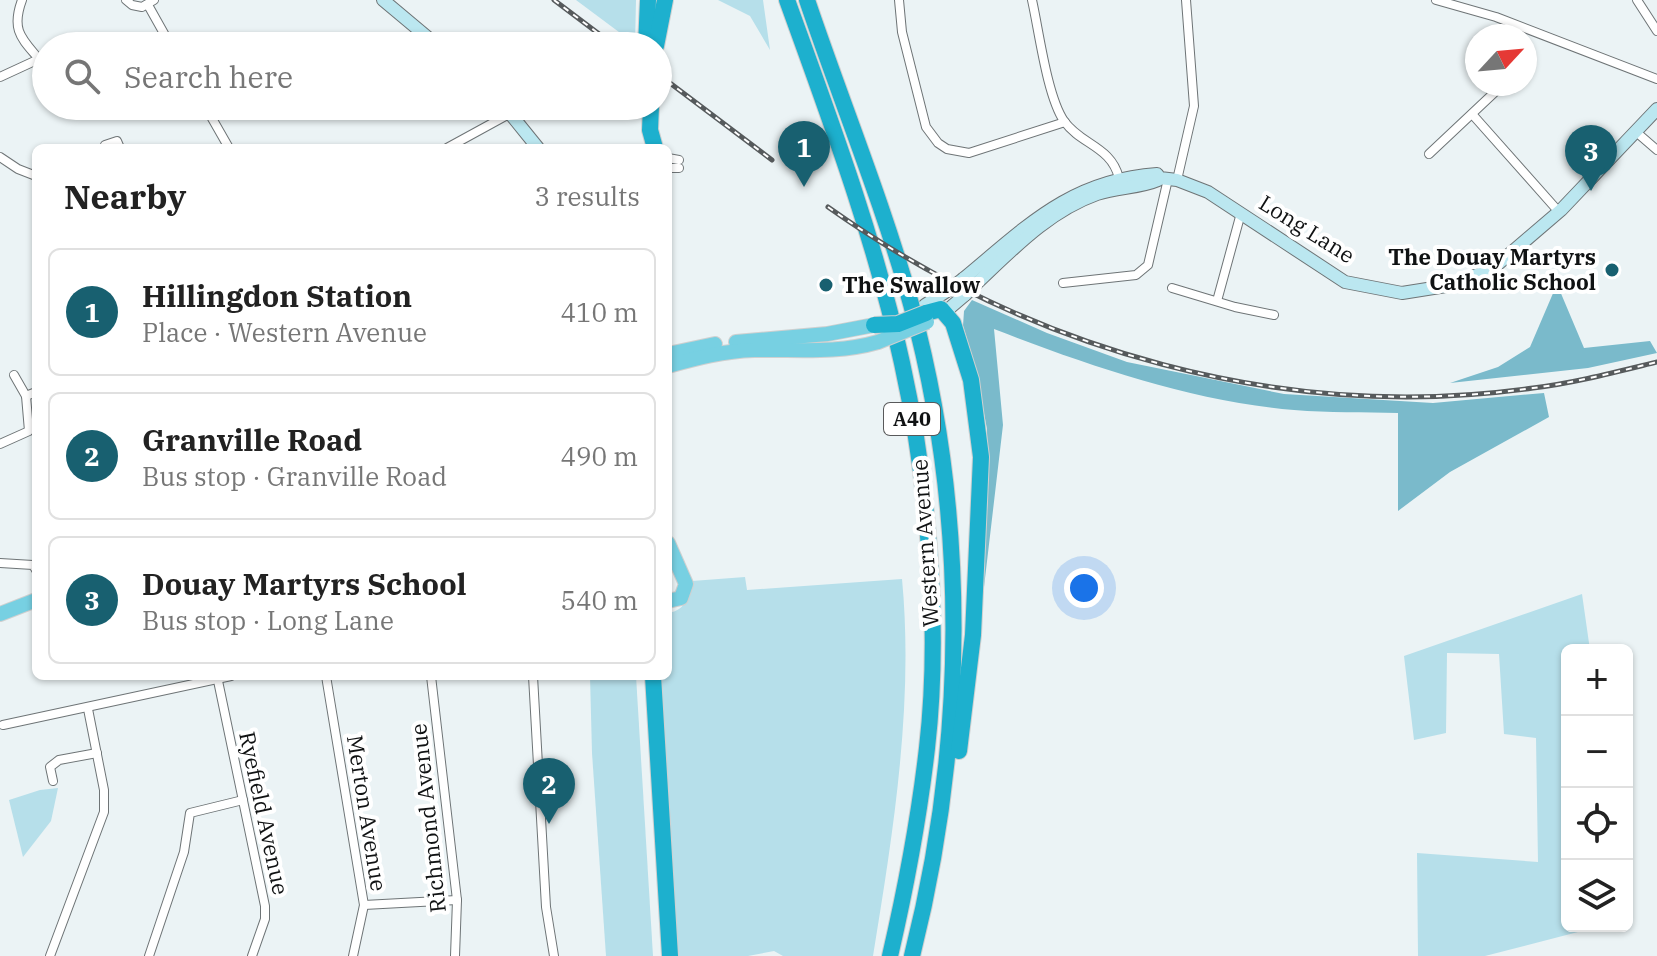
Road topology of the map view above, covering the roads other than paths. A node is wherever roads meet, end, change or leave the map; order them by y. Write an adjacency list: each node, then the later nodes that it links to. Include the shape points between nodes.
1 (22, 0): 19 (street, via 17,31)
2 (126, 0): 13 (street, via 136,7)
3 (383, 0): 16 (main road)
4 (648, 0): 17 (highway)
5 (665, 0): 18 (highway)
6 (787, 0): 89 (highway, Western Avenue / A40, via 882,285 920,472 932,660 928,746)
7 (807, 0): 79 (highway, Western Avenue / A40, via 911,304 940,445 954,629 950,750)
8 (899, 0): 31 (street, via 922,113 938,143 969,153)
9 (1032, 0): 31 (street, via 1054,97)
10 (1186, 0): 43 (street, via 1194,106)
11 (1436, 0): 22 (street, via 1496,17)
12 (1637, 0): 14 (street)
13 (151, 3): 15 (street)
14 (1657, 31)
15 (164, 32)
16 (422, 32)
17 (650, 32)
18 (654, 32)
19 (32, 50)
20 (32, 62): 21 (street)
21 (0, 77)
22 (1657, 79)
23 (1491, 96): 25 (street)
24 (1657, 109): 32 (main road, Long Lane)
25 (1472, 114): 39 (street); 44 (street)
26 (213, 120): 33 (street)
27 (490, 120): 34 (street)
28 (516, 120): 35 (main road)
29 (641, 120): 36 (highway)
30 (650, 120): 37 (highway)
31 (1065, 122): 42 (street, via 1114,162)
32 (1635, 131): 38 (street); 44 (main road, Long Lane)
33 (227, 144)
34 (453, 144)
35 (535, 144)
36 (639, 144)
37 (654, 144)
38 (1657, 150)
39 (1429, 154)
40 (0, 157): 41 (street)
41 (32, 174)
42 (1119, 178): 43 (main road, Long Lane, via 1157,174); 46 (main road, Long Lane, via 1045,211 1012,235)
43 (1168, 179): 45 (main road, Long Lane, via 1208,192); 46 (main road, Long Lane, via 1109,190 1071,207); 47 (street, via 1148,265 1136,275)
44 (1559, 212): 45 (main road, Long Lane, via 1491,270 1446,286 1402,293 1345,282)
45 (1241, 213): 49 (street)
46 (972, 280): 50 (main road, Long Lane, bridge); 51 (main road, Long Lane, bridge, via 947,291)
47 (1063, 283)
48 (1172, 288): 49 (street)
49 (1217, 301): 52 (street)
50 (945, 312): 51 (highway); 79 (highway, via 971,380 981,496 966,703 949,811)
51 (926, 314): 53 (highway, bridge)
52 (1274, 315)
53 (876, 334): 54 (main road, via 859,330); 55 (main road, via 836,350 751,350)
54 (674, 352)
55 (672, 365)
56 (14, 375): 58 (street)
57 (32, 394): 58 (street)
58 (26, 396): 59 (street)
59 (29, 431): 60 (street); 61 (street)
60 (32, 436)
61 (0, 444)
62 (672, 552): 65 (main road, via 686,584 681,598)
63 (0, 563): 64 (street)
64 (32, 565)
65 (672, 600)
66 (32, 602): 67 (main road)
67 (0, 614)
68 (210, 680): 74 (street)
69 (218, 680): 78 (street, Ryefield Avenue)
70 (327, 680): 81 (street, Merton Avenue)
71 (431, 680): 80 (street, Richmond Avenue)
72 (533, 680): 87 (street, via 546,907)
73 (653, 680): 88 (highway)
74 (88, 709): 75 (street); 76 (street)
75 (3, 725)
76 (97, 753): 77 (street, via 59,760 50,767); 82 (street, via 104,812)
77 (53, 781)
78 (243, 800): 83 (street, via 190,813 184,852); 84 (street, Ryefield Avenue, via 265,906)
79 (934, 857): 90 (highway, Western Avenue / A40)
80 (457, 900): 81 (street); 86 (street, Richmond Avenue)
81 (364, 905): 85 (street, Merton Avenue)
82 (50, 956)
83 (149, 956)
84 (252, 956)
85 (353, 956)
86 (455, 956)
87 (554, 956)
88 (670, 956)
89 (890, 956)
90 (912, 956)

